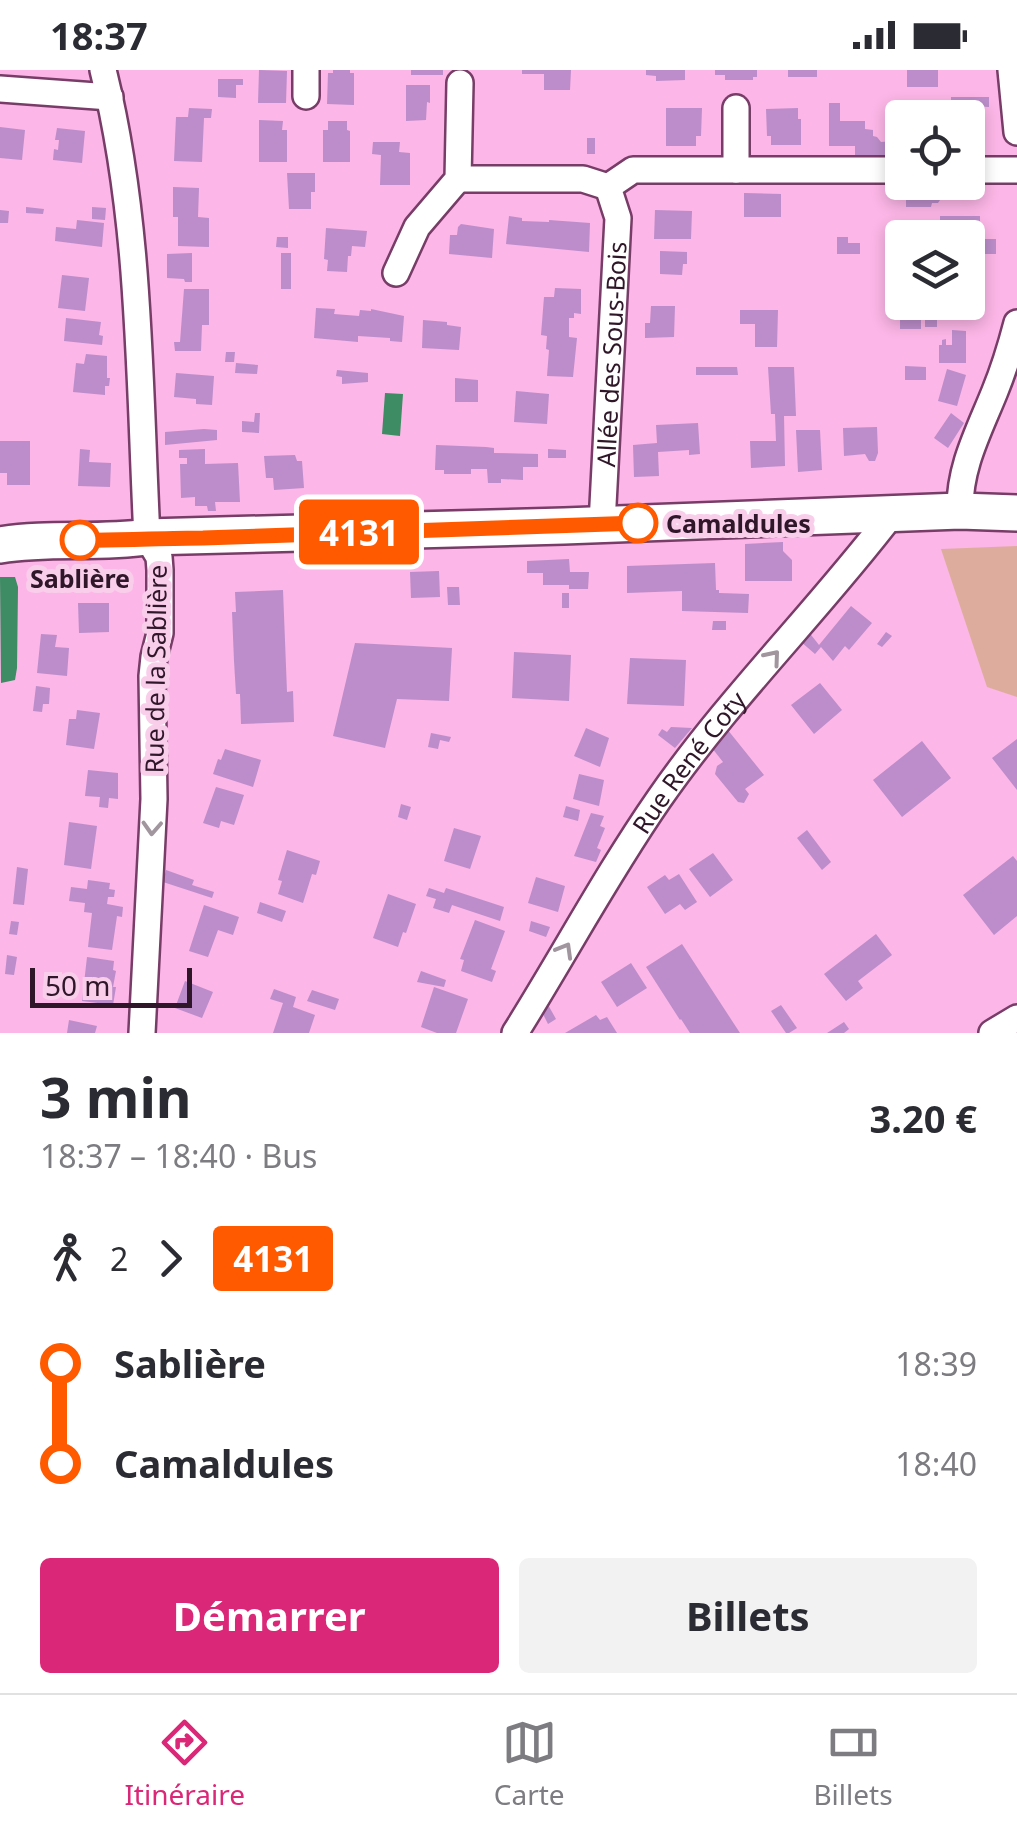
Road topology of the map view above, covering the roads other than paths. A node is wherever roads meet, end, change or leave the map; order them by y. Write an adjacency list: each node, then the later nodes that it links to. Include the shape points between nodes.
1 (102, 70): 8 (street, Rue de la Sablière)
2 (306, 70): 7 (street)
3 (989, 70): 9 (street)
4 (1011, 70): 9 (street)
5 (460, 83): 16 (street)
6 (0, 89): 8 (street)
7 (306, 96)
8 (110, 97): 24 (street, Rue de la Sablière, via 131,222)
9 (1014, 104): 11 (street)
10 (736, 108): 12 (street)
11 (1017, 132)
12 (736, 170): 13 (street); 17 (street, via 633,170)
13 (885, 170)
14 (985, 170): 15 (street)
15 (1017, 170)
16 (458, 178): 17 (street, via 583,179); 18 (street, via 416,227)
17 (608, 187): 23 (street, Allée des Sous-Bois, via 618,234)
18 (396, 273)
19 (1017, 323): 20 (street, via 968,455)
20 (960, 511): 21 (main road); 22 (main road)
21 (1017, 513)
22 (892, 514): 23 (main road); 27 (street, Rue René Coty, one-way to 22, via 660,798)
23 (602, 524): 24 (main road, via 272,553)
24 (163, 544): 25 (main road, via 46,552); 26 (street, Rue de la Sablière, one-way to 26, via 152,676 154,799)
25 (0, 546)
26 (142, 1033)
27 (515, 1033)

